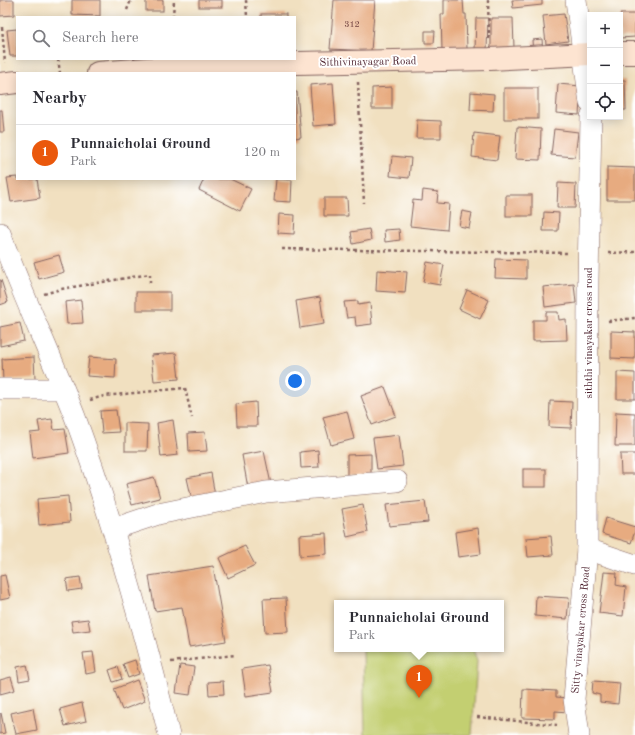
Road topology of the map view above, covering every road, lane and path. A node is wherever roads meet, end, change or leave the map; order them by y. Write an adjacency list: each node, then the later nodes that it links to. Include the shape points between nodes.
1 (131, 0): 6 (path)
2 (174, 0): 7 (path)
3 (246, 0): 8 (path)
4 (488, 0): 13 (path)
5 (576, 0): 12 (street)
6 (127, 10)
7 (173, 16)
8 (246, 16)
9 (2, 27): 18 (path)
10 (623, 53): 11 (street)
11 (635, 53)
12 (586, 54): 13 (street, Sithivinayagar Road); 19 (street)
13 (490, 59): 15 (street, Sithivinayagar Road)
14 (58, 60): 16 (path)
15 (358, 61): 17 (street, Sithivinayagar Road, via 172,66); 21 (path)
16 (60, 72)
17 (109, 72)
18 (8, 83)
19 (588, 84)
20 (591, 120): 25 (street, siththi vinayakar cross road)
21 (364, 204)
22 (0, 232): 27 (street)
23 (282, 249): 25 (path)
24 (635, 252): 25 (path)
25 (588, 253): 29 (street, siththi vinayakar cross road)
26 (150, 286): 27 (path, via 150,274 61,289)
27 (26, 299): 31 (street)
28 (635, 318): 29 (path)
29 (588, 323): 35 (street, siththi vinayakar cross road)
30 (0, 389): 31 (street)
31 (66, 397): 32 (path, via 185,388); 34 (street)
32 (192, 418)
33 (397, 481): 34 (street, via 266,492 158,514)
34 (113, 528): 38 (street)
35 (587, 549): 36 (street); 40 (street, Sitty vinayakar cross Road, via 574,698)
36 (635, 565)
37 (235, 655): 38 (path, via 186,662)
38 (152, 663): 41 (street)
39 (476, 717): 40 (path)
40 (579, 731)
41 (169, 735)

